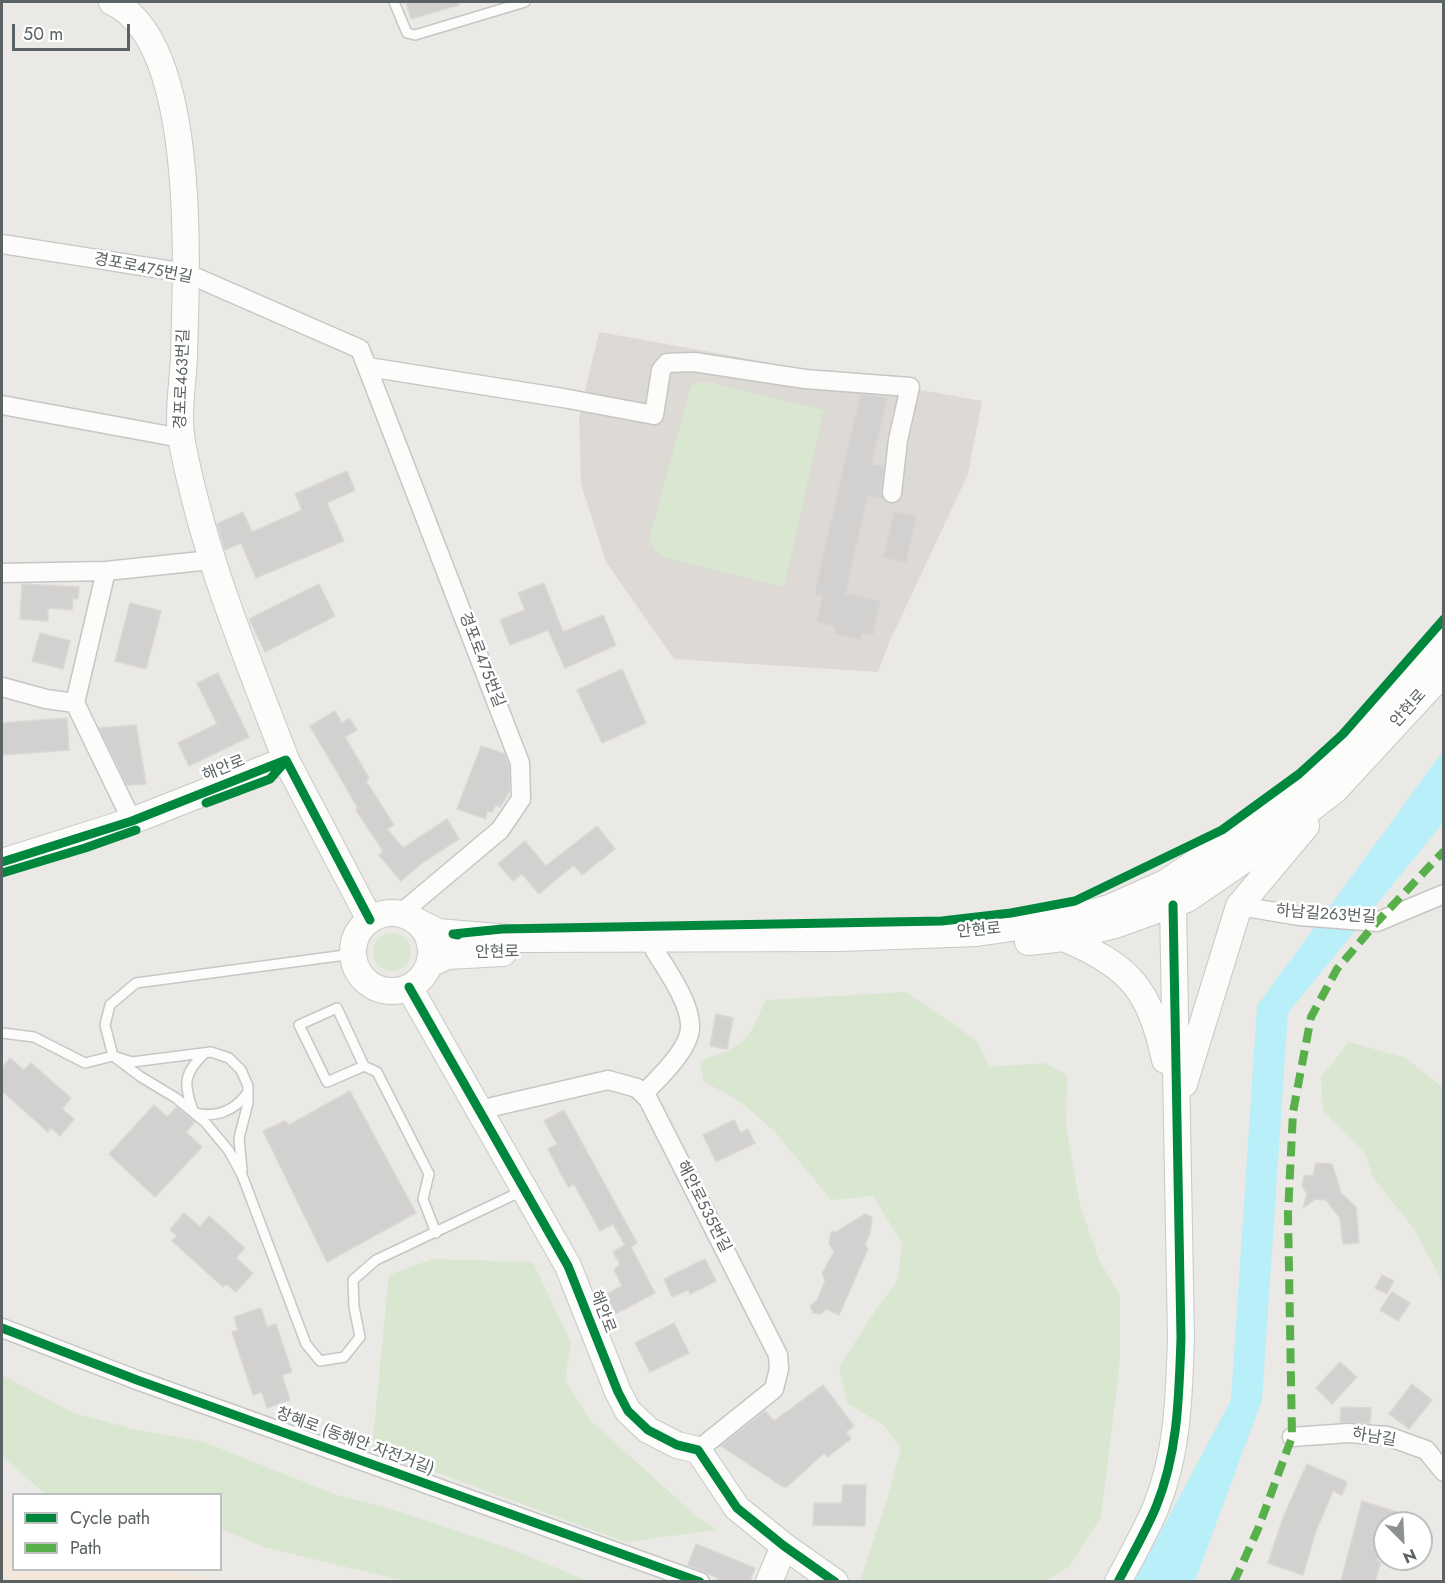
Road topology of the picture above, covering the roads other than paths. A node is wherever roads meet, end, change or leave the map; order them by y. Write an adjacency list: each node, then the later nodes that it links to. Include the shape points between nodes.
1 (112, 2): 5 (street, 경포로463번길, via 133,16 144,30 164,72 173,109 185,205)
2 (394, 2): 3 (lane, via 407,33 415,35)
3 (525, 2)
4 (2, 244): 5 (street, 경포로475번길)
5 (186, 273): 6 (street, 경포로475번길, via 360,349); 8 (street, 경포로463번길)
6 (368, 367): 9 (street, via 654,416 661,370 667,363 694,362 805,379 910,387); 24 (street, 경포로475번길, via 520,763 520,799 500,830)
7 (2, 405): 8 (street)
8 (181, 438): 10 (street, 경포로463번길)
9 (892, 493)
10 (210, 560): 11 (street); 17 (street, 경포로463번길)
11 (106, 571): 12 (street); 16 (street)
12 (2, 573)
13 (1443, 637): 22 (street, 안현로, via 1326,766 1238,834)
14 (1443, 672): 18 (street, 안현로)
15 (2, 687): 16 (street)
16 (75, 703): 19 (street)
17 (286, 760): 19 (street, 해안로); 25 (street)
18 (1340, 786): 22 (street, 안현로, via 1248,858); 23 (street)
19 (132, 821): 20 (street, 해안로)
20 (2, 862)
21 (1443, 894): 23 (street, 하남길263번길, via 1377,922)
22 (1175, 895): 23 (street); 24 (street, 안현로, via 1059,921 977,933 841,938 520,939 438,932); 26 (street, 안현로, via 1115,925); 37 (street)
23 (1239, 906): 37 (street)
24 (407, 917): 25 (street, via 380,915); 29 (street, via 429,939)
25 (370, 920): 28 (street, via 361,929)
26 (1064, 938): 27 (street, 안현로, via 982,947); 37 (street, via 1120,967 1143,996 1158,1029)
27 (656, 951): 29 (street, 안현로, via 478,952 447,956); 36 (street, via 687,1009 691,1028 675,1061)
28 (353, 954): 30 (street, via 359,972 372,986 397,991); 33 (lane, via 136,983 110,1005 105,1025)
29 (430, 963): 30 (street)
30 (409, 987): 38 (street, 해안로)
31 (2, 1033): 33 (lane, via 34,1037 85,1063)
32 (205, 1053): 33 (lane, via 132,1062); 35 (lane, via 229,1058 241,1070); 39 (lane, via 192,1064 186,1078)
33 (113, 1056): 39 (lane)
34 (364, 1066): 34 (lane, via 337,1008 299,1025 327,1082); 42 (lane, via 377,1071 429,1174 423,1199)
35 (248, 1092): 39 (lane, via 232,1109 204,1115); 40 (lane, via 239,1138)
36 (643, 1094): 38 (street, via 637,1088 608,1080); 45 (street, 해안로535번길, via 778,1355 774,1389)
37 (1176, 1107): 51 (street, via 1181,1338 1175,1436 1156,1507)
38 (479, 1110): 41 (street, 해안로)
39 (194, 1113): 40 (lane, via 229,1151)
40 (242, 1175): 42 (lane, via 306,1344 320,1361 344,1357 360,1337 353,1281 376,1260)
41 (523, 1191): 42 (lane); 45 (street, 해안로, via 568,1266 628,1411 660,1437)
42 (436, 1233)
43 (2, 1328): 48 (street, 창혜로 (동해안 자전거길))
44 (1292, 1437): 46 (street, 하남길, via 1348,1433 1387,1436 1425,1450)
45 (698, 1450): 47 (street, via 737,1508)
46 (1443, 1472)
47 (784, 1546): 49 (street); 50 (street)
48 (700, 1581)
49 (769, 1581)
50 (835, 1581)
51 (1118, 1581)

